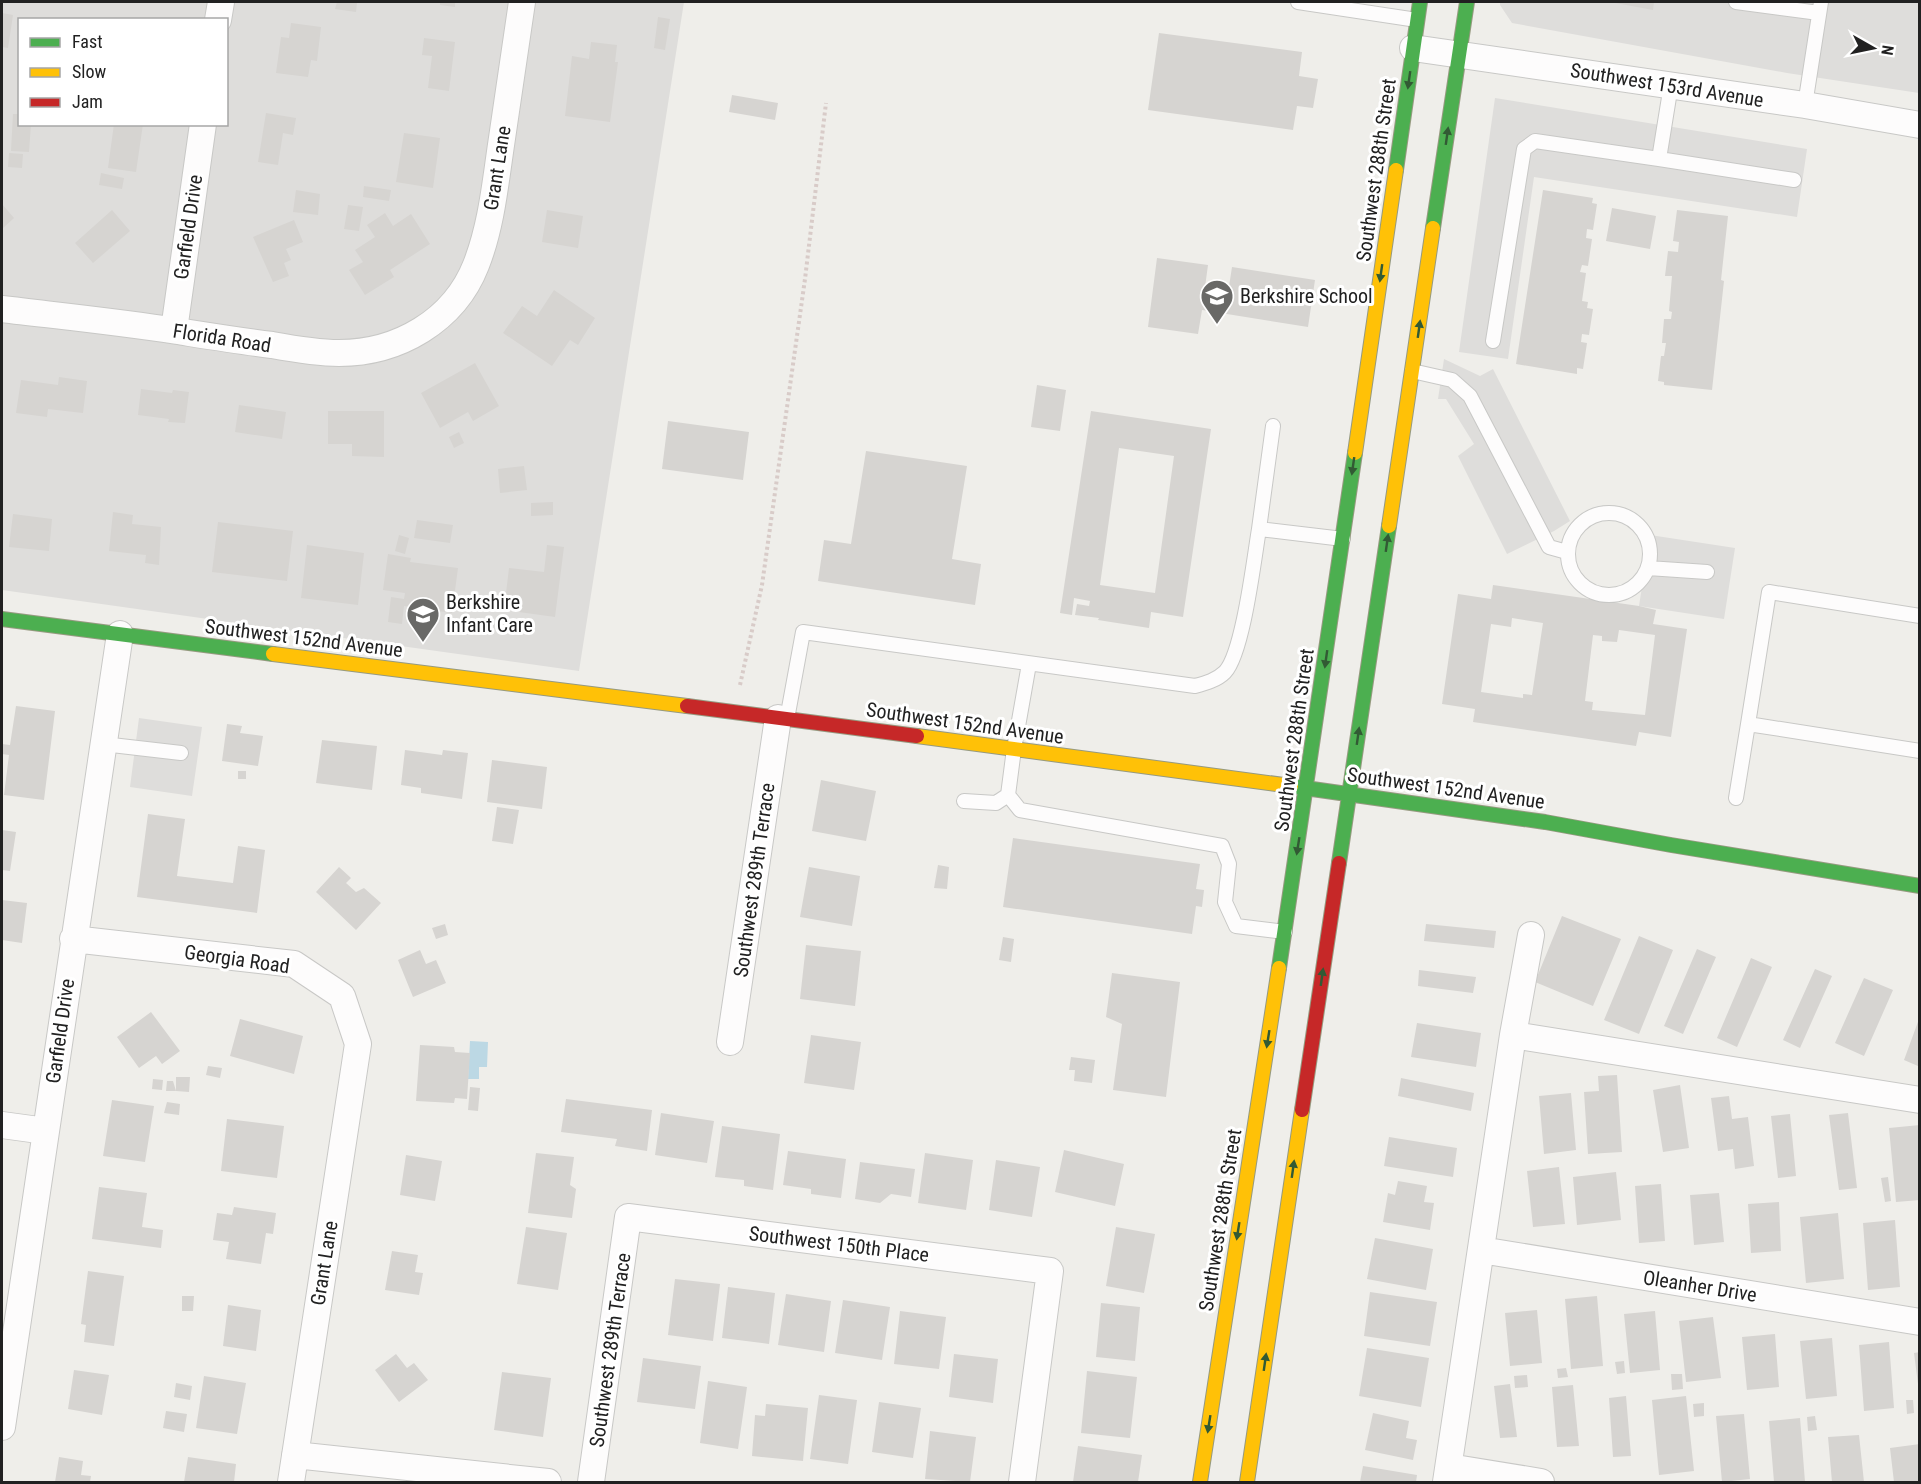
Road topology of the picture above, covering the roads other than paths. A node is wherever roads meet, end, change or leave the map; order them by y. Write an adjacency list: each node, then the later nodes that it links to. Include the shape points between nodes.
1 (221, 2): 8 (street)
2 (522, 2): 19 (street, Grant Lane, via 486,234 468,282)
3 (1298, 2): 9 (lane)
4 (1420, 2): 9 (main road, Southwest 288th Street)
5 (1467, 2): 11 (main road)
6 (1736, 2): 7 (lane)
7 (1820, 7): 13 (lane)
8 (218, 18)
9 (1417, 20): 10 (main road, Southwest 288th Street)
10 (1413, 48): 11 (street, Southwest 153rd Avenue); 25 (main road, Southwest 288th Street, one-way to 25, via 1373,365)
11 (1460, 54): 12 (street, Southwest 153rd Avenue); 22 (main road, one-way to 11)
12 (1671, 85): 13 (street, Southwest 153rd Avenue); 16 (lane)
13 (1804, 105): 14 (street, Southwest 153rd Avenue)
14 (1920, 125)
15 (203, 126): 20 (street, Garfield Drive)
16 (1659, 159): 17 (lane); 21 (lane, via 1535,141 1524,149)
17 (1794, 180)
18 (2, 309): 20 (street, Florida Road)
19 (435, 321): 20 (street, Florida Road, via 398,343 341,353)
20 (174, 330)
21 (1493, 340)
22 (1407, 370): 26 (lane, via 1452,380 1470,396 1549,547); 40 (main road, one-way to 22)
23 (1273, 426): 24 (lane)
24 (1259, 529): 25 (lane); 32 (lane, via 1238,647 1229,667 1212,681 1196,686)
25 (1343, 539): 39 (main road, Southwest 288th Street, one-way to 39)
26 (1567, 552): 27 (lane, via 1568,564 1580,585 1600,596 1634,588); 27 (lane, via 1569,540 1583,521 1594,515 1617,513 1638,524 1645,534 1650,545)
27 (1648, 568): 28 (lane)
28 (1707, 573)
29 (1920, 616): 34 (lane, via 1769,592)
30 (2, 619): 31 (main road, Southwest 152nd Avenue)
31 (120, 634): 33 (main road, Southwest 152nd Avenue); 35 (street, Garfield Drive)
32 (1029, 664): 33 (lane, via 803,632); 36 (lane)
33 (782, 718): 36 (main road, Southwest 152nd Avenue); 49 (street, Southwest 289th Terrace)
34 (1748, 724): 37 (lane); 42 (lane)
35 (103, 744): 38 (lane); 47 (street, Garfield Drive)
36 (1014, 749): 39 (main road, Southwest 152nd Avenue); 41 (lane)
37 (1920, 751)
38 (181, 753)
39 (1307, 788): 40 (main road, Southwest 152nd Avenue); 45 (main road, Southwest 288th Street, one-way to 45)
40 (1349, 794): 44 (main road, Southwest 152nd Avenue, via 1545,822); 66 (main road, one-way to 40)
41 (1008, 795): 43 (lane, via 996,803); 45 (lane, via 1020,810 1222,846 1229,864 1225,902 1236,926)
42 (1736, 798)
43 (964, 801)
44 (1920, 886)
45 (1285, 932): 65 (main road, Southwest 288th Street, one-way to 65)
46 (1531, 935): 48 (street)
47 (73, 939): 50 (street, Georgia Road, via 294,964 342,996); 53 (street, Garfield Drive)
48 (1513, 1035): 51 (street); 55 (street)
49 (730, 1042)
50 (358, 1044): 58 (street, Grant Lane)
51 (1920, 1100)
52 (2, 1125): 53 (street)
53 (46, 1131): 57 (street, Garfield Drive)
54 (628, 1217): 63 (street, Southwest 289th Terrace); 64 (street, Southwest 150th Place, via 1050,1271)
55 (1481, 1250): 56 (street, Oleanher Drive); 59 (street)
56 (1920, 1322)
57 (2, 1427)
58 (295, 1455): 60 (street); 61 (street, Grant Lane)
59 (1447, 1475): 67 (street)
60 (470, 1478): 62 (street)
61 (291, 1482)
62 (548, 1482)
63 (591, 1482)
64 (1022, 1482)
65 (1200, 1482)
66 (1247, 1482)
67 (1541, 1482)

